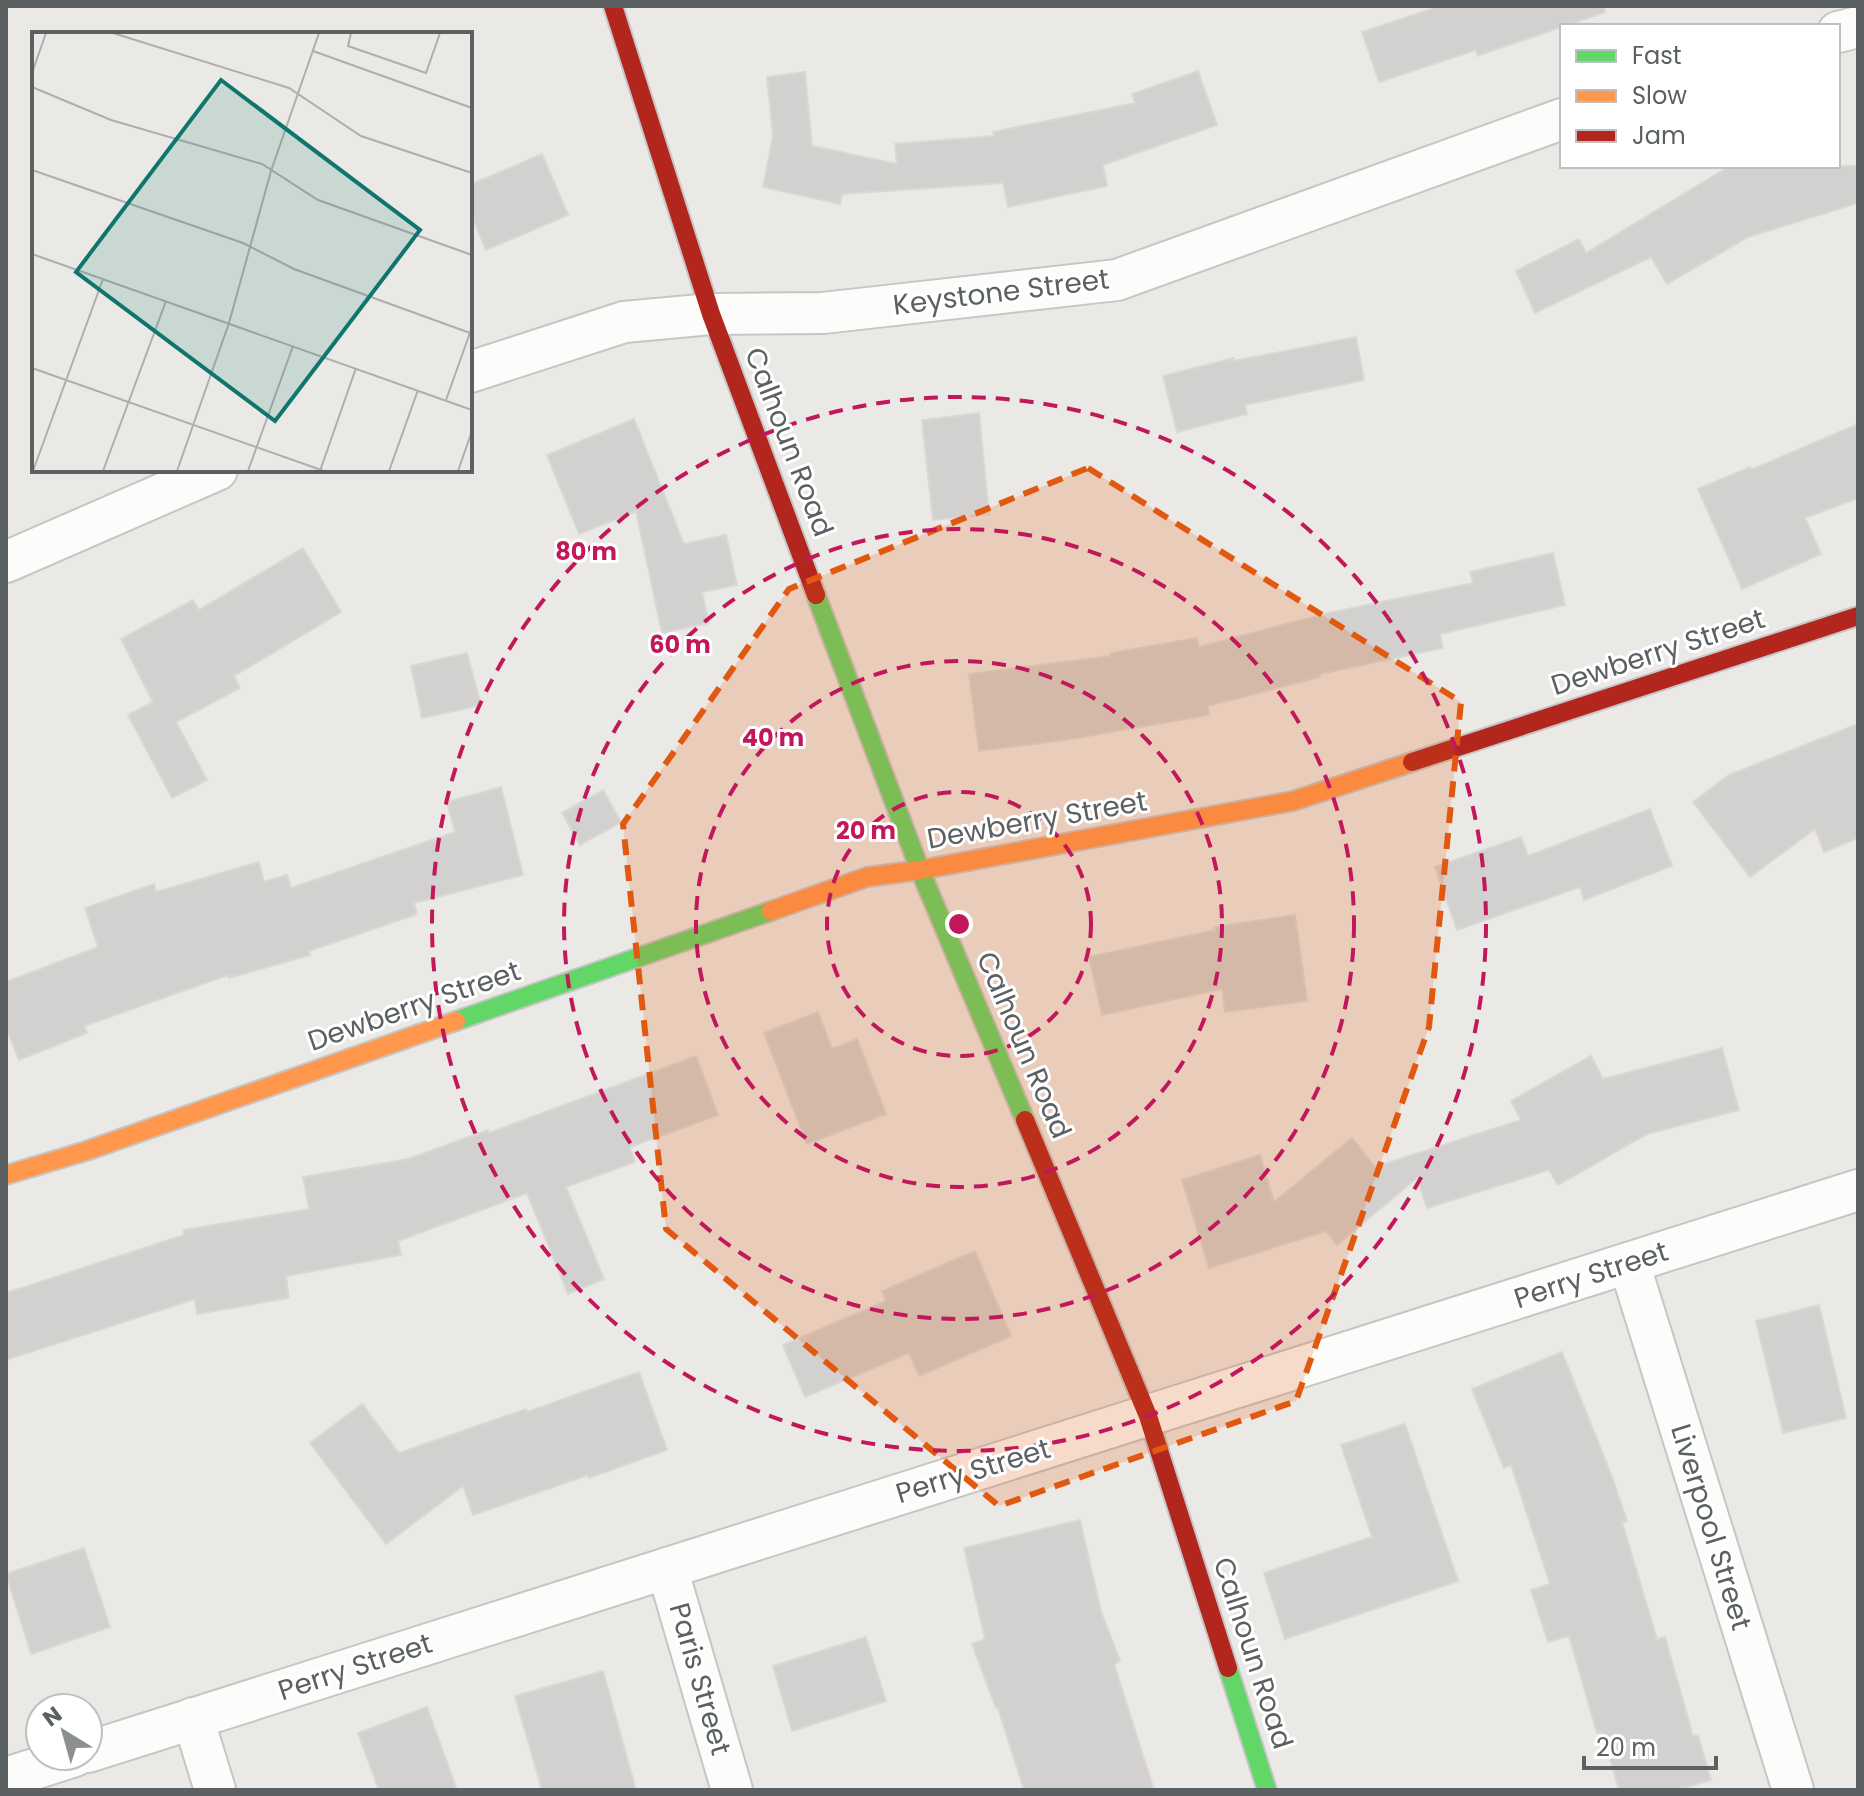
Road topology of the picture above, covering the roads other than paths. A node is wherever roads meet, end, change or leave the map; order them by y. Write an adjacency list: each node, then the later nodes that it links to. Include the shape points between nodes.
1 (613, 6): 3 (street, Calhoun Road)
2 (1560, 120): 3 (street, Keystone Street, via 1117,280 823,313)
3 (711, 314): 4 (street, Keystone Street, via 624,322); 8 (street, Calhoun Road)
4 (472, 371)
5 (212, 472): 6 (street)
6 (6, 562)
7 (1858, 616): 8 (street, Dewberry Street, via 1293,801)
8 (920, 870): 9 (street, Dewberry Street, via 867,877); 12 (street, Calhoun Road)
9 (6, 1175)
10 (1858, 1190): 11 (street, Perry Street)
11 (1629, 1263): 12 (street, Perry Street); 19 (street, Liverpool Street)
12 (1148, 1416): 13 (street, Perry Street); 18 (street, Calhoun Road)
13 (667, 1568): 14 (street, Perry Street); 17 (street, Paris Street)
14 (193, 1718): 15 (street, Perry Street); 16 (street)
15 (104, 1747)
16 (215, 1790)
17 (732, 1790)
18 (1267, 1790)
19 (1793, 1790)

